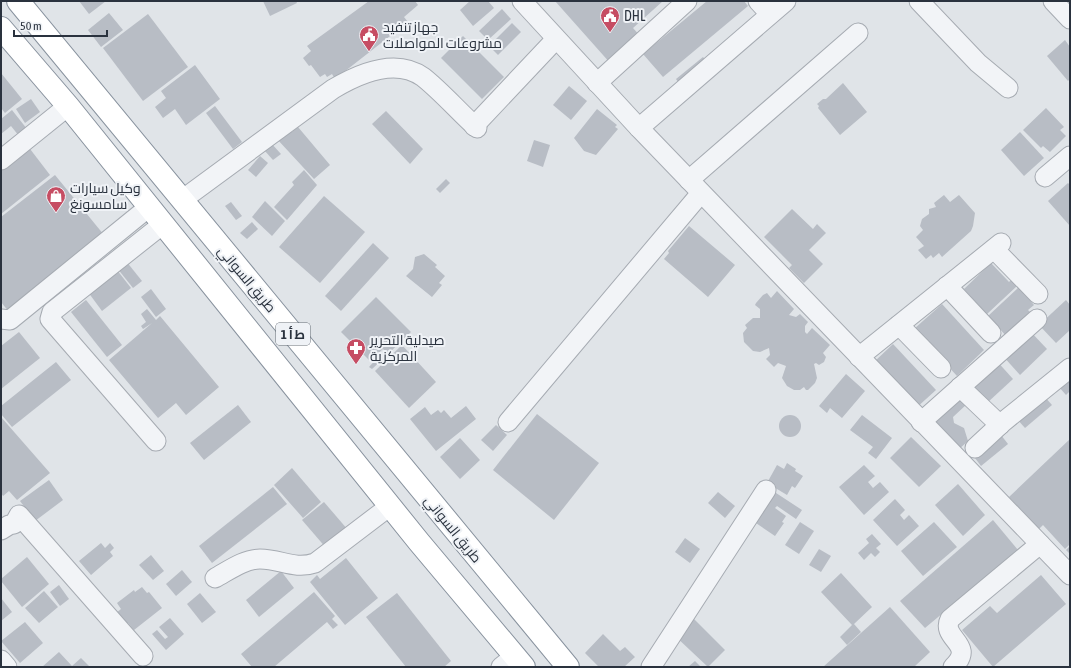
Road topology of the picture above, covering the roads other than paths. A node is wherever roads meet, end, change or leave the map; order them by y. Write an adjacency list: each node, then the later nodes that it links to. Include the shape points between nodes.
1 (18, 1): 20 (highway, طريق السواني / ط أ 1)
2 (522, 1): 11 (street)
3 (687, 1): 12 (street)
4 (786, 1): 7 (street)
5 (919, 1): 13 (street, via 978,63)
6 (1053, 1): 8 (street)
7 (764, 8): 15 (street)
8 (1070, 19)
9 (1, 28): 14 (highway, ط أ 1)
10 (858, 33): 19 (street)
11 (556, 39): 12 (street); 20 (street, via 475,127 422,76 395,68 383,69 356,76 333,89)
12 (597, 83): 15 (street)
13 (1008, 88)
14 (68, 106): 17 (street); 21 (highway, ط أ 1)
15 (639, 128): 19 (street)
16 (1070, 156): 18 (street)
17 (1, 160)
18 (1045, 177)
19 (695, 186): 29 (street); 33 (street)
20 (182, 200): 48 (highway, طريق السواني / ط أ 1)
21 (149, 207): 22 (highway, ط أ 1); 25 (street, via 10,320)
22 (163, 224): 36 (street, via 52,312 50,319); 39 (highway, ط أ 1)
23 (947, 286): 24 (street, via 998,246); 27 (street); 28 (street)
24 (1038, 294)
25 (1, 319)
26 (1037, 319): 32 (street)
27 (899, 325): 29 (street); 30 (street)
28 (991, 333)
29 (859, 357): 34 (street)
30 (941, 368)
31 (1070, 368): 35 (street)
32 (960, 387): 34 (street); 35 (street)
33 (508, 422)
34 (921, 422): 41 (street)
35 (1000, 425): 37 (street)
36 (156, 441)
37 (975, 448)
38 (766, 490): 49 (street)
39 (390, 506): 43 (street, via 315,563 304,566 261,559 249,560); 46 (highway, ط أ 1)
40 (1, 530): 44 (street, via 14,524 19,515)
41 (1040, 544): 42 (street); 50 (street, via 950,619 947,624 948,630 961,648 962,655)
42 (1070, 575)
43 (215, 578)
44 (143, 656)
45 (1, 660): 47 (street)
46 (513, 663)
47 (7, 667)
48 (568, 667)
49 (651, 667)
50 (953, 667)

